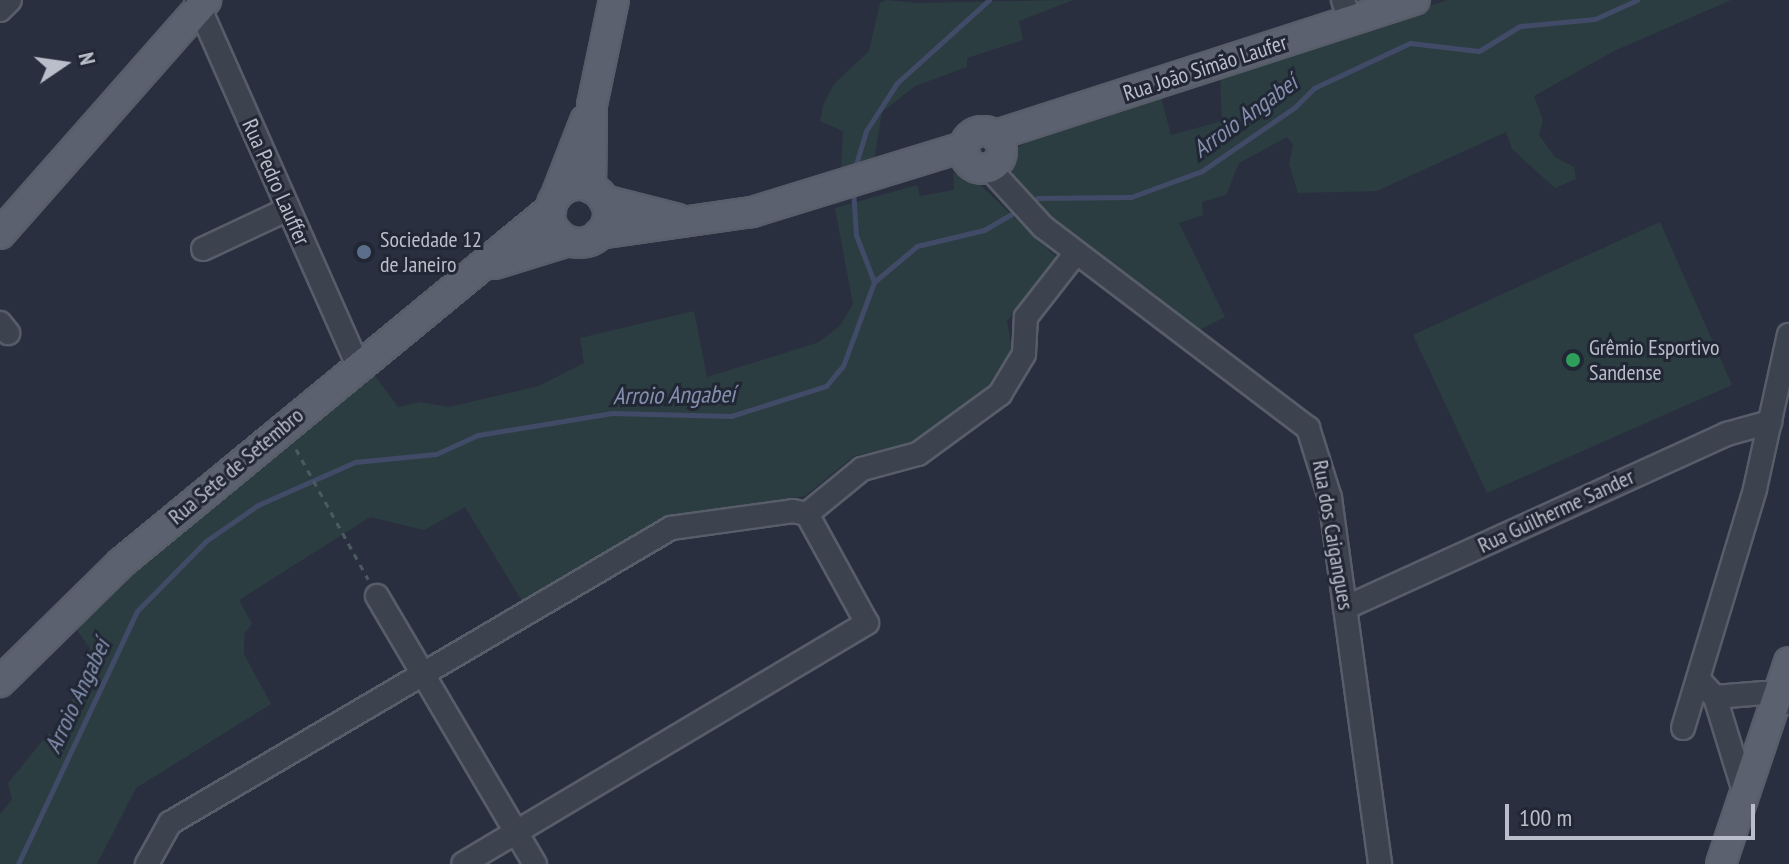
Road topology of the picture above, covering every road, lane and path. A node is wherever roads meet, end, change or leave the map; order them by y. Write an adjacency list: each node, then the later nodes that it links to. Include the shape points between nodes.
1 (10, 0): 5 (street)
2 (614, 0): 7 (main road, Rua Sete de Setembro)
3 (1415, 0): 6 (main road, Rua João Simão Laufer)
4 (200, 3): 11 (street, Rua Pedro Lauffer); 13 (main road)
5 (0, 10)
6 (1346, 10): 8 (main road, Rua João Simão Laufer, via 996,135 1001,157)
7 (592, 105): 9 (main road, Rua Sete de Setembro); 10 (main road, Rua Sete de Setembro)
8 (981, 166): 12 (main road, via 914,166 752,212); 17 (street, Rua dos Caigangues)
9 (598, 194): 10 (main road, via 569,187); 12 (main road); 14 (main road, via 608,218)
10 (553, 203): 15 (main road, via 554,228); 18 (main road, Rua Sete de Setembro)
11 (288, 209): 16 (street); 20 (street, Rua Pedro Lauffer)
12 (686, 221): 14 (main road)
13 (0, 234)
14 (599, 234): 15 (main road, via 585,242)
15 (569, 241): 18 (main road, Rua Sete de Setembro)
16 (203, 249)
17 (1076, 253): 23 (street, via 1026,317 1024,354 1000,394 918,454 862,469); 25 (street, Rua dos Caigangues, via 1308,428 1330,498)
18 (486, 266): 20 (main road, Rua Sete de Setembro)
19 (1789, 335): 21 (street)
20 (357, 364): 29 (main road, Rua Sete de Setembro, via 121,563)
21 (1770, 422): 25 (street, Rua Guilherme Sander, via 1727,434); 28 (street)
22 (306, 469): 24 (path)
23 (807, 514): 27 (street, via 793,511 671,528); 34 (street, via 867,623)
24 (377, 596): 27 (street)
25 (1345, 608): 38 (street, Rua dos Caigangues)
26 (1789, 662): 31 (main road)
27 (426, 674): 34 (street); 35 (street, via 170,823)
28 (1698, 679): 30 (street); 32 (street)
29 (0, 682)
30 (1715, 697): 31 (street, via 1752,692); 33 (street)
31 (1784, 700): 33 (main road)
32 (1683, 728)
33 (1746, 799): 39 (main road)
34 (518, 832): 36 (street); 37 (street)
35 (147, 864)
36 (463, 864)
37 (535, 864)
38 (1380, 864)
39 (1721, 864)

